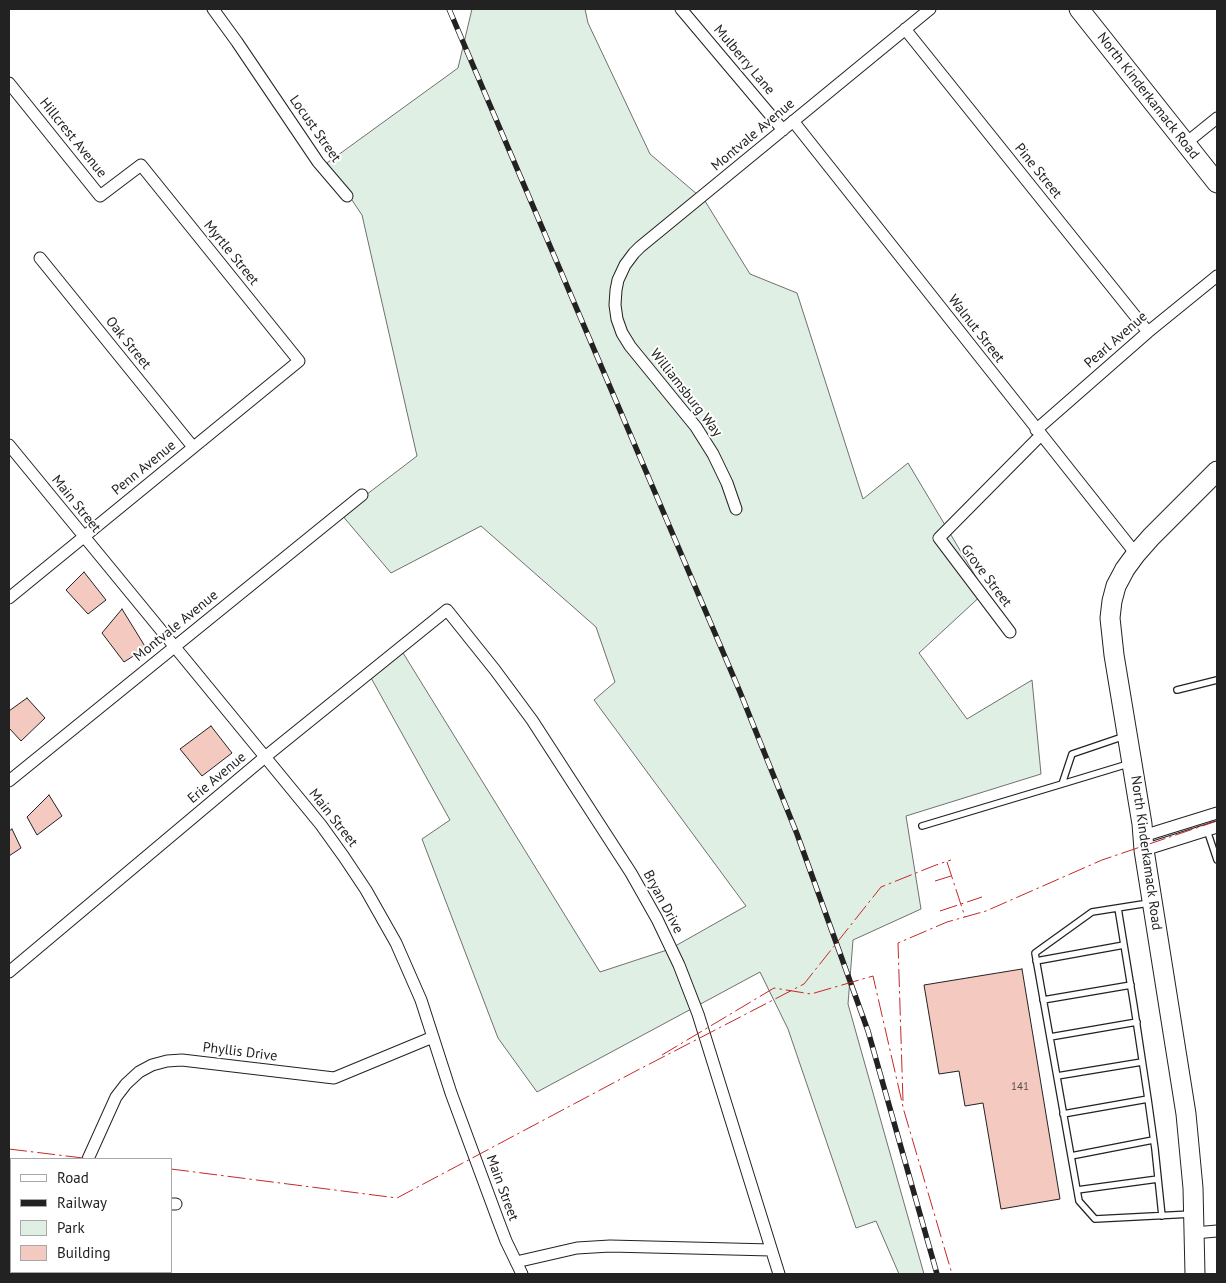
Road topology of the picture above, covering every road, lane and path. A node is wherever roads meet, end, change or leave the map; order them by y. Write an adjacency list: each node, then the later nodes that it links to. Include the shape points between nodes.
1 (213, 9): 14 (street, Locust Street, via 318,162)
2 (681, 9): 10 (street, Mulberry Lane)
3 (930, 9): 5 (street, Montvale Avenue)
4 (1079, 9): 11 (main road, North Kinderkamack Road)
5 (905, 29): 9 (street, Montvale Avenue); 18 (street, Pine Street)
6 (9, 83): 7 (street, Hillcrest Avenue)
7 (13, 98): 12 (street, Hillcrest Avenue, via 100,196)
8 (1217, 118): 11 (street)
9 (794, 121): 10 (street, Montvale Avenue); 20 (street, Walnut Street)
10 (783, 130): 17 (street, Montvale Avenue, via 634,253 621,272)
11 (1186, 143): 13 (main road, North Kinderkamack Road)
12 (140, 165): 19 (street, Myrtle Street)
13 (1217, 183)
14 (347, 196)
15 (40, 258): 22 (street, Oak Street)
16 (1217, 276): 18 (street, Pearl Avenue)
17 (615, 296): 25 (street, Williamsburg Way, via 615,313 622,333 696,427 727,482)
18 (1148, 332): 20 (street, Pearl Avenue)
19 (299, 361): 22 (street, Penn Avenue)
20 (1038, 432): 27 (street, Pearl Avenue); 28 (street, Walnut Street)
21 (9, 445): 26 (street, Main Street)
22 (193, 447): 26 (street, Penn Avenue)
23 (1217, 472): 28 (main road, North Kinderkamack Road)
24 (362, 496): 32 (street, Montvale Avenue)
25 (736, 509)
26 (84, 536): 29 (street, Penn Avenue); 32 (street, Main Street)
27 (939, 538): 31 (street, Grove Street)
28 (1136, 554): 35 (main road, North Kinderkamack Road, via 1116,586 1110,618)
29 (9, 598)
30 (447, 610): 36 (street, Erie Avenue); 67 (street, Bryan Drive, via 532,720 657,919 698,1014)
31 (1010, 632)
32 (174, 647): 36 (street, Main Street); 38 (street, Montvale Avenue)
33 (1217, 680): 34 (lane)
34 (1177, 690)
35 (1127, 736): 37 (main road, North Kinderkamack Road); 39 (lane, via 1072,754)
36 (265, 757): 49 (street, Erie Avenue); 53 (street, Main Street, via 321,825 366,890 396,943)
37 (1132, 763): 39 (lane); 43 (main road, North Kinderkamack Road)
38 (9, 781)
39 (1062, 784): 41 (lane)
40 (1217, 813): 43 (street)
41 (922, 826)
42 (1212, 828): 43 (street); 44 (lane)
43 (1144, 844): 45 (main road, North Kinderkamack Road)
44 (1217, 860)
45 (1152, 902): 46 (lane); 65 (main road, North Kinderkamack Road, via 1186,1114)
46 (1118, 908): 47 (lane); 48 (lane, via 1092,912 1035,953)
47 (1124, 945): 48 (lane); 50 (lane)
48 (1036, 960): 51 (lane)
49 (9, 972)
50 (1131, 985): 51 (lane); 52 (lane)
51 (1043, 1000): 54 (lane)
52 (1137, 1022): 54 (lane); 55 (lane)
53 (433, 1037): 61 (street, Phyllis Drive, via 334,1078 182,1060 152,1065 139,1072 116,1097); 68 (street, Main Street)
54 (1050, 1037): 56 (lane)
55 (1142, 1062): 56 (lane); 57 (lane)
56 (1056, 1076): 58 (lane)
57 (1148, 1099): 58 (lane); 59 (lane)
58 (1063, 1114): 60 (lane)
59 (1153, 1140): 60 (lane); 62 (lane)
60 (1071, 1156): 63 (lane)
61 (88, 1158)
62 (1158, 1179): 63 (lane); 64 (lane)
63 (1077, 1190): 64 (lane, via 1079,1201 1095,1219)
64 (1162, 1216): 65 (lane)
65 (1194, 1224): 66 (street); 71 (main road, North Kinderkamack Road)
66 (1217, 1231)
67 (771, 1250): 68 (street, via 610,1246 577,1248); 70 (street, Bryan Drive)
68 (516, 1262): 69 (street, Main Street)
69 (522, 1274)
70 (779, 1274)
71 (1195, 1274)

